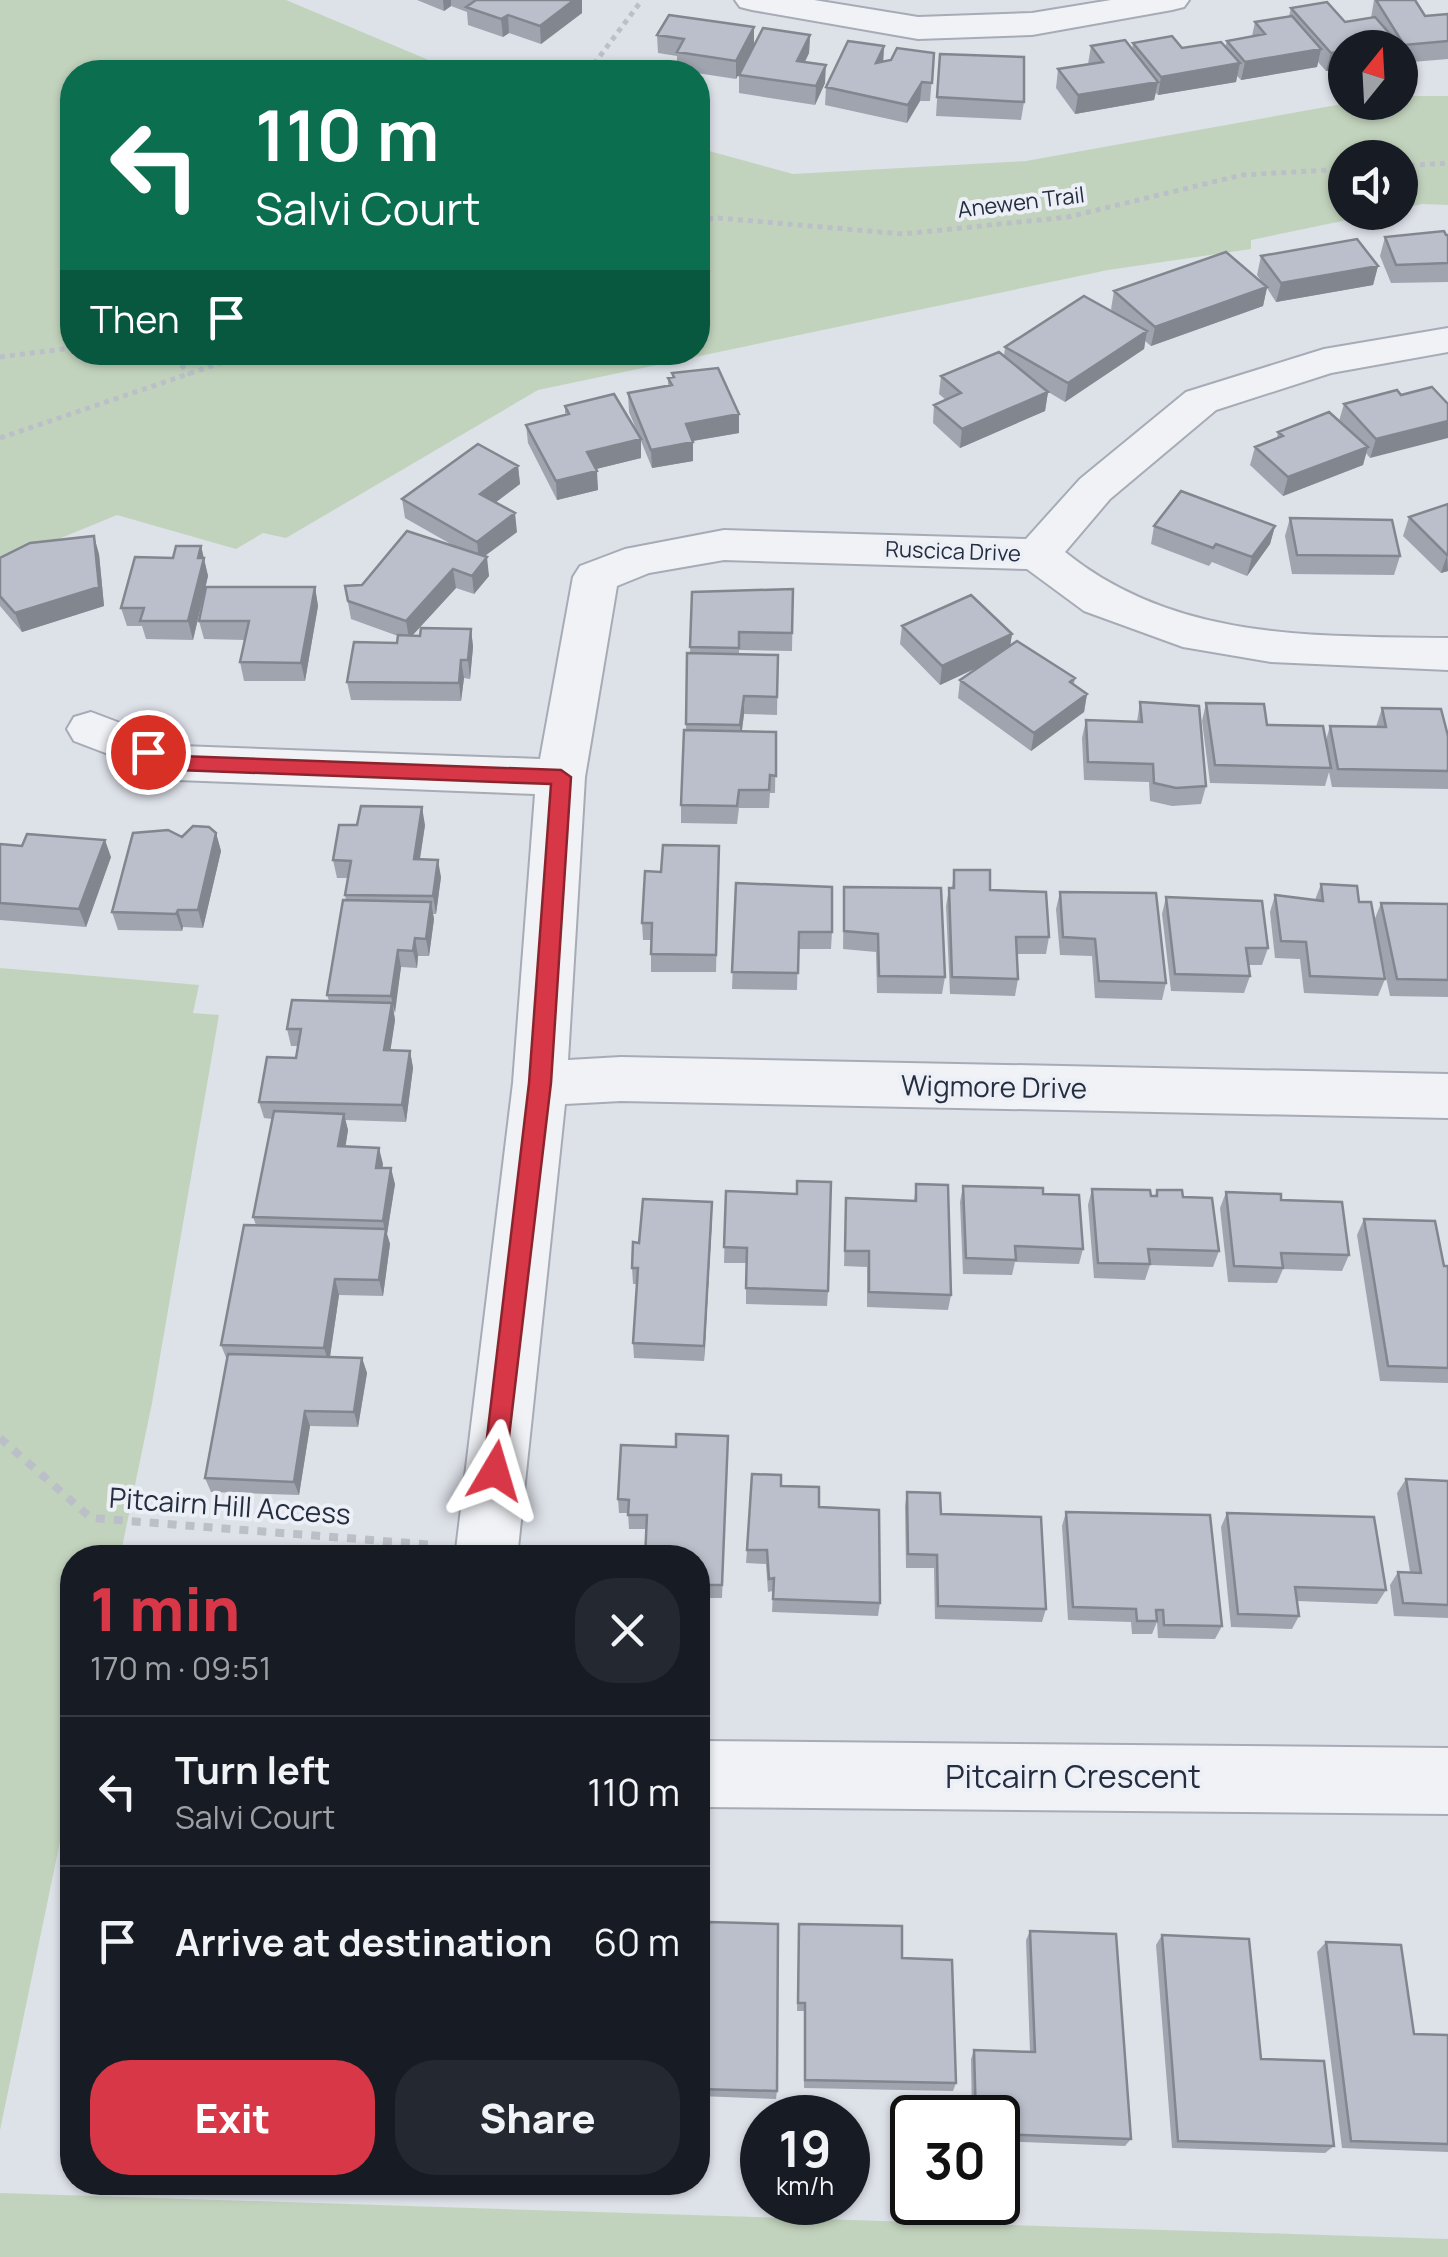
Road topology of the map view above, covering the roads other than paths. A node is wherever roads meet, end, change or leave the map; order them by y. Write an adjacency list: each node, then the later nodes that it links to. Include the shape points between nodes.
1 (752, 0): 2 (street, via 918,28 1032,24)
2 (1172, 0)
3 (1448, 340): 4 (street, Ruscica Drive, via 1324,362 1201,401 1096,489)
4 (1038, 554): 5 (street, via 1098,599 1176,630 1306,652); 7 (street, Ruscica Drive, via 724,545 641,560 596,577)
5 (1448, 654)
6 (91, 729): 7 (street, via 178,763)
7 (561, 777): 8 (street)
8 (540, 1083): 9 (street, Wigmore Drive, via 621,1079); 10 (street)
9 (1448, 1096)
10 (487, 1545)
11 (710, 1774): 12 (street, Pitcairn Crescent)
12 (1448, 1781)

